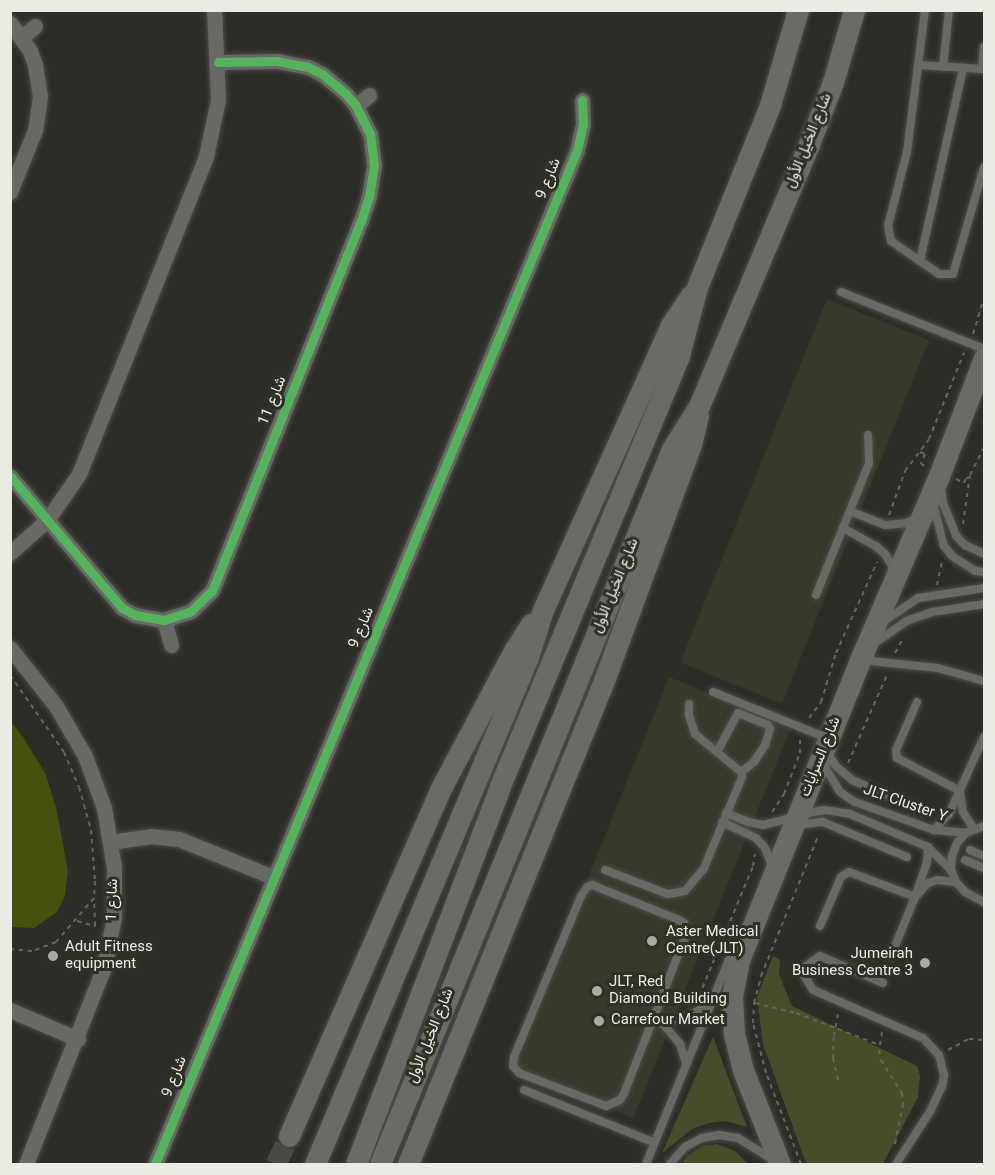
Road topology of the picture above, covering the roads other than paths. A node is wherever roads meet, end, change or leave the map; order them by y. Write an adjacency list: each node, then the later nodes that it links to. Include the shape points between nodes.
1 (214, 10): 10 (street)
2 (798, 10): 21 (main road, شارع الخيل الأول, via 770,105)
3 (854, 10): 25 (main road, شارع الخيل الأول, via 822,113)
4 (925, 10): 11 (lane)
5 (949, 10): 12 (lane)
6 (10, 23): 8 (street)
7 (34, 26): 8 (street)
8 (22, 37): 19 (street, via 35,65 39,113)
9 (984, 47): 14 (lane)
10 (218, 62): 17 (street, شارع 11, via 278,61 308,67 335,83); 31 (street, via 216,119 202,165 79,474)
11 (918, 65): 12 (lane); 20 (lane, via 907,152 888,226 896,247)
12 (943, 67): 13 (lane)
13 (963, 68): 14 (lane); 20 (lane)
14 (983, 69)
15 (369, 95): 17 (street)
16 (582, 100): 75 (street, شارع 9, via 582,131 573,161)
17 (356, 106): 41 (street, شارع 11, via 370,134 374,165 361,221 215,585 191,611)
18 (984, 167): 20 (lane, via 956,270 943,276)
19 (10, 192)
20 (920, 261)
21 (697, 287): 40 (main road, via 671,325); 94 (main road, شارع الخيل الأول, via 679,355 500,786)
22 (840, 292): 23 (lane)
23 (984, 349)
24 (984, 358): 28 (main road, شارع السرايات)
25 (699, 406): 95 (main road, شارع الخيل الأول, via 672,449); 96 (main road, via 692,444 605,678)
26 (868, 435): 29 (lane, via 869,463)
27 (10, 476): 31 (street, شارع 11)
28 (936, 484): 30 (main road, شارع السرايات); 34 (lane, via 956,536); 35 (lane, via 944,546 962,564)
29 (850, 511): 30 (lane, via 878,524 896,525); 32 (lane)
30 (924, 512): 36 (main road, شارع السرايات)
31 (47, 520): 33 (street); 41 (street, شارع 11, via 122,608 135,615)
32 (843, 528): 36 (lane, via 876,546); 38 (lane)
33 (10, 553)
34 (984, 554)
35 (984, 572)
36 (896, 575): 42 (main road, شارع السرايات)
37 (984, 588): 42 (lane, via 918,598)
38 (816, 595)
39 (984, 604): 45 (lane, via 932,612 906,621)
40 (543, 610): 89 (main road, via 515,649 440,790); 93 (main road, via 528,657)
41 (164, 620): 43 (street)
42 (871, 633): 45 (main road, شارع السرايات)
43 (171, 645)
44 (10, 648): 66 (street, شارع 1, via 77,740 99,790)
45 (861, 657): 46 (lane, via 938,668); 51 (main road, شارع السرايات)
46 (984, 681)
47 (713, 692): 51 (lane)
48 (917, 702): 56 (lane, via 896,750 897,759)
49 (689, 704): 52 (lane, via 695,734)
50 (984, 737): 56 (lane)
51 (824, 748): 55 (lane, via 843,774); 61 (main road, شارع السرايات); 64 (lane, JLT Cluster Y, via 840,792 847,798)
52 (717, 752): 53 (lane); 53 (lane, via 738,713 768,725 765,746)
53 (741, 772): 60 (lane)
54 (874, 778): 55 (lane)
55 (870, 788): 58 (lane)
56 (960, 791): 64 (lane, via 949,814); 65 (lane)
57 (908, 793): 58 (lane)
58 (904, 802): 59 (lane)
59 (925, 811)
60 (726, 813): 61 (lane, via 763,825); 62 (lane)
61 (795, 821): 67 (lane, JLT Cluster Y, via 825,810 842,812); 70 (lane, via 823,822 860,841); 76 (main road, شارع السرايات)
62 (722, 822): 73 (lane, via 704,868 685,891 668,894); 76 (lane, via 756,838 771,860)
63 (984, 826): 65 (lane, JLT Cluster Y)
64 (934, 830): 65 (lane, JLT Cluster Y)
65 (970, 831): 74 (lane, JLT Cluster Y, via 954,850)
66 (111, 842): 75 (street, via 151,836 179,838); 86 (street, شارع 1, via 115,892 110,943)
67 (928, 847): 74 (lane, JLT Cluster Y); 78 (lane, via 927,863)
68 (970, 850): 69 (lane)
69 (984, 856)
70 (907, 857)
71 (965, 860): 72 (lane)
72 (984, 868)
73 (605, 870)
74 (951, 870): 77 (lane, JLT Cluster Y)
75 (273, 877): 92 (street, شارع 9)
76 (771, 880): 83 (lane); 99 (main road, شارع السرايات, via 739,960 732,996 734,1034 743,1070)
77 (956, 882): 78 (lane, via 937,879); 79 (lane)
78 (915, 897): 80 (lane, via 849,872 841,877); 81 (lane)
79 (984, 902)
80 (820, 926)
81 (891, 956)
82 (883, 983): 100 (lane, via 820,956 812,960 804,975 813,990 923,1038 939,1055 944,1075 942,1086)
83 (710, 1003): 85 (lane, via 691,1015); 87 (lane)
84 (10, 1010): 86 (street)
85 (658, 1021): 85 (lane, via 624,1094 614,1104 599,1105 519,1073 513,1066 580,896 592,885 679,920 686,927); 87 (lane, via 680,1044)
86 (78, 1039): 91 (street, شارع 1)
87 (686, 1065): 90 (lane)
88 (524, 1090): 90 (lane)
89 (289, 1136)
90 (655, 1143): 97 (lane)
91 (26, 1164)
92 (155, 1164)
93 (315, 1164)
94 (356, 1164)
95 (380, 1164)
96 (408, 1164)
97 (646, 1164)
98 (670, 1164): 99 (lane, via 685,1147 719,1135 738,1138)
99 (778, 1164)
100 (896, 1164)

